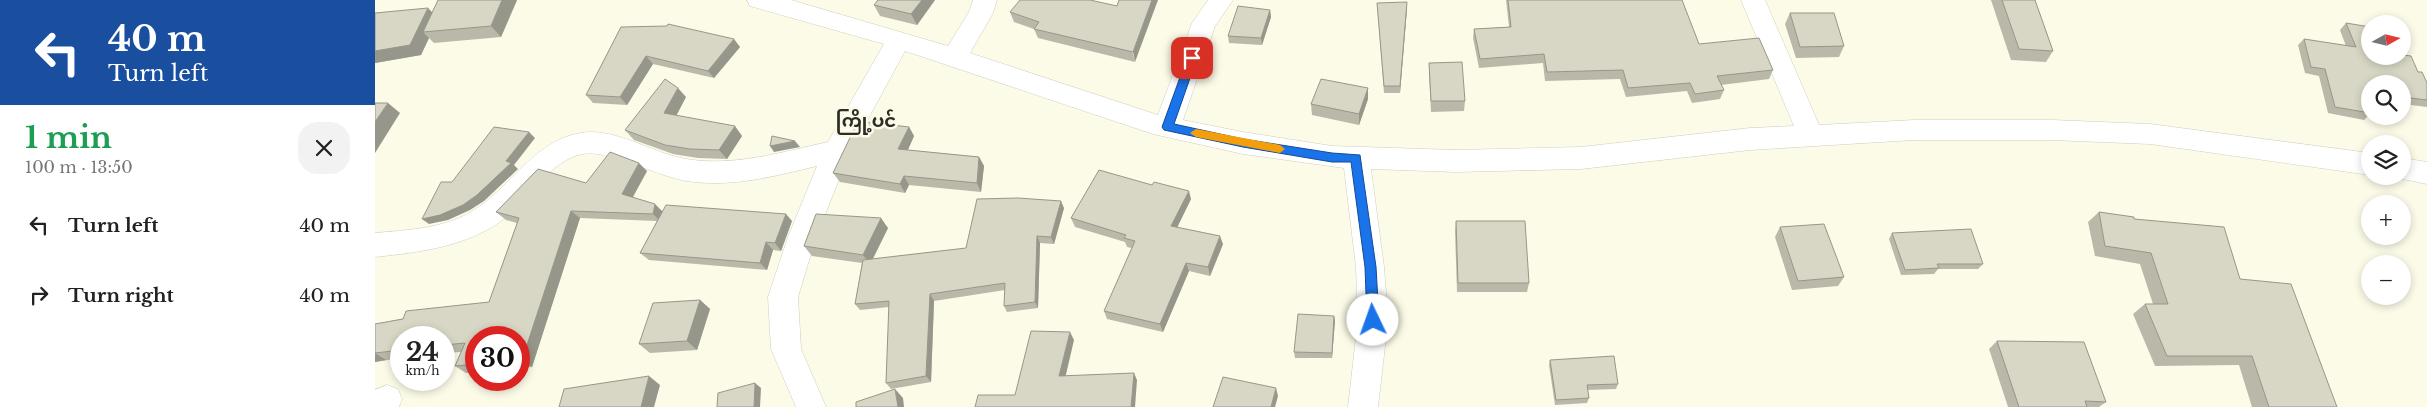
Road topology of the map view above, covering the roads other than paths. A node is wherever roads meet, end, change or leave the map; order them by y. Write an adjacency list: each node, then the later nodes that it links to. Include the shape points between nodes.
1 (759, 0): 5 (street)
2 (985, 0): 6 (street, via 981,13)
3 (1221, 0): 7 (street, via 1205,23)
4 (1753, 0): 8 (street)
5 (899, 39): 6 (street); 9 (street)
6 (954, 58): 7 (street)
7 (1167, 127): 10 (street, via 1243,143)
8 (1811, 136): 10 (street, via 1751,139 1581,158 1456,161); 11 (street, via 1914,130 2150,134)
9 (837, 152): 14 (street, via 743,171 710,172 685,170 598,142 569,145 553,154 501,205 461,231 435,239); 15 (street, via 802,237 783,297 786,349)
10 (1356, 158): 16 (street, via 1371,267 1373,320)
11 (2361, 163)
12 (2411, 170): 13 (street)
13 (2427, 173)
14 (375, 245)
15 (811, 407)
16 (1363, 407)

